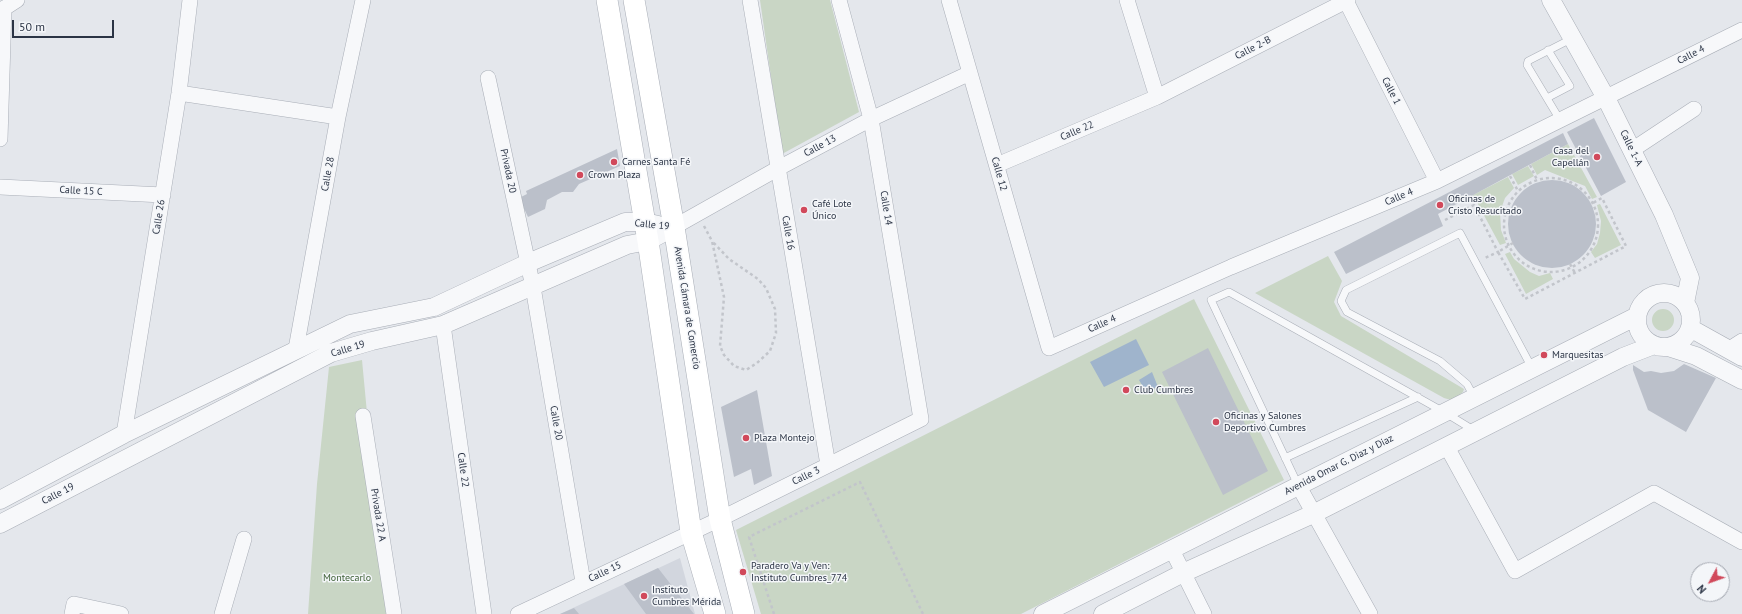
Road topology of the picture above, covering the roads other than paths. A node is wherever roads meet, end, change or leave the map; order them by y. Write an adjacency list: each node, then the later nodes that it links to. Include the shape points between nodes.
1 (17, 0): 12 (street)
2 (190, 0): 18 (street, Calle 26)
3 (363, 0): 23 (street, Calle 28)
4 (606, 0): 34 (main road)
5 (634, 0): 33 (main road, Avenida Cámara de Comercio)
6 (750, 0): 29 (street, Calle 16)
7 (839, 0): 24 (street, Calle 14)
8 (949, 0): 16 (street, Calle 12)
9 (1126, 0): 19 (street)
10 (1551, 0): 14 (street, Calle 1-A)
11 (1347, 1): 19 (street, Calle 2-B); 30 (street, Calle 1)
12 (2, 10): 26 (street)
13 (1742, 30): 21 (street, Calle 4)
14 (1573, 38): 15 (lane); 21 (street, Calle 1-A)
15 (1548, 50): 20 (lane, via 1528,60 1527,64); 20 (lane, via 1570,86)
16 (970, 73): 24 (street, Calle 13); 28 (street, Calle 12)
17 (488, 78): 35 (street, Privada 20)
18 (179, 93): 23 (street); 32 (street, Calle 26)
19 (1157, 97): 28 (street, Calle 22)
20 (1547, 98): 25 (lane)
21 (1606, 98): 25 (street, Calle 4); 27 (street, Calle 1-A)
22 (1694, 109): 27 (street)
23 (338, 117): 43 (street, Calle 28)
24 (871, 119): 29 (street, Calle 13); 51 (street, Calle 14)
25 (1560, 120): 30 (street, Calle 4)
26 (0, 139)
27 (1632, 150): 37 (street, Calle 1-A, via 1664,215 1690,278)
28 (997, 165): 42 (street, Calle 12)
29 (777, 169): 33 (street, Calle 13); 56 (street, Calle 16)
30 (1436, 181): 42 (street, Calle 4, via 1231,267)
31 (0, 187): 32 (street, Calle 15 C)
32 (163, 195): 53 (street, Calle 26)
33 (674, 227): 34 (street, Calle 19); 62 (main road, Avenida Cámara de Comercio)
34 (646, 232): 35 (street, Calle 19, via 625,222); 36 (street, Calle 19, via 628,245); 64 (main road)
35 (528, 264): 36 (street, Calle 20); 43 (street, Calle 19, via 434,307 350,324)
36 (534, 287): 39 (street, Calle 19); 69 (street, Calle 20)
37 (1685, 303): 38 (street, via 1674,295 1658,293 1644,301); 40 (street, via 1691,315)
38 (1637, 316): 41 (street, via 1640,334 1646,341); 45 (street, Avenida Omar G. Diaz y Diaz)
39 (443, 325): 59 (street, Calle 19, via 331,353); 74 (street, Calle 22)
40 (1690, 328): 41 (street, via 1682,340); 44 (street)
41 (1661, 346): 46 (street, via 1696,356); 52 (street, via 1622,357)
42 (1050, 348)
43 (296, 349): 53 (street, Calle 19)
44 (1737, 349)
45 (1528, 360): 47 (street, Avenida Omar G. Diaz y Diaz); 47 (lane, via 1460,233 1346,290 1341,301 1347,312 1440,361)
46 (1742, 380)
47 (1470, 390): 49 (street, Avenida Omar G. Diaz y Diaz)
48 (1418, 397): 49 (lane); 55 (lane); 55 (lane, via 1229,292 1211,300)
49 (1444, 412): 52 (lane); 58 (street, Avenida Omar G. Diaz y Diaz)
50 (363, 416): 73 (street, Privada 22 A)
51 (921, 419): 56 (street, Calle 3)
52 (1475, 431): 54 (street)
53 (124, 434): 57 (street, Calle 19)
54 (1447, 447): 61 (street); 66 (street, via 1515,571 1654,493)
55 (1285, 458): 58 (lane)
56 (828, 466): 62 (street, Calle 3)
57 (44, 476): 59 (street); 60 (street, Calle 19)
58 (1298, 485): 61 (street); 67 (street, Avenida Omar G. Diaz y Diaz)
59 (54, 496): 63 (street, Calle 19)
60 (0, 500)
61 (1315, 513): 68 (street); 81 (street)
62 (720, 518): 64 (street, Calle 3); 77 (main road, Avenida Cámara de Comercio)
63 (0, 524)
64 (691, 532): 69 (street, Calle 15); 76 (main road)
65 (244, 539): 72 (street)
66 (1742, 542)
67 (1172, 550): 68 (street); 78 (street, Avenida Omar G. Diaz y Diaz)
68 (1183, 573): 79 (street); 80 (street)
69 (583, 582): 75 (street, Calle 15)
70 (73, 609): 71 (street)
71 (121, 614)
72 (222, 614)
73 (394, 614)
74 (484, 614)
75 (518, 614)
76 (714, 614)
77 (744, 614)
78 (1043, 614)
79 (1103, 614)
80 (1204, 614)
81 (1370, 614)

